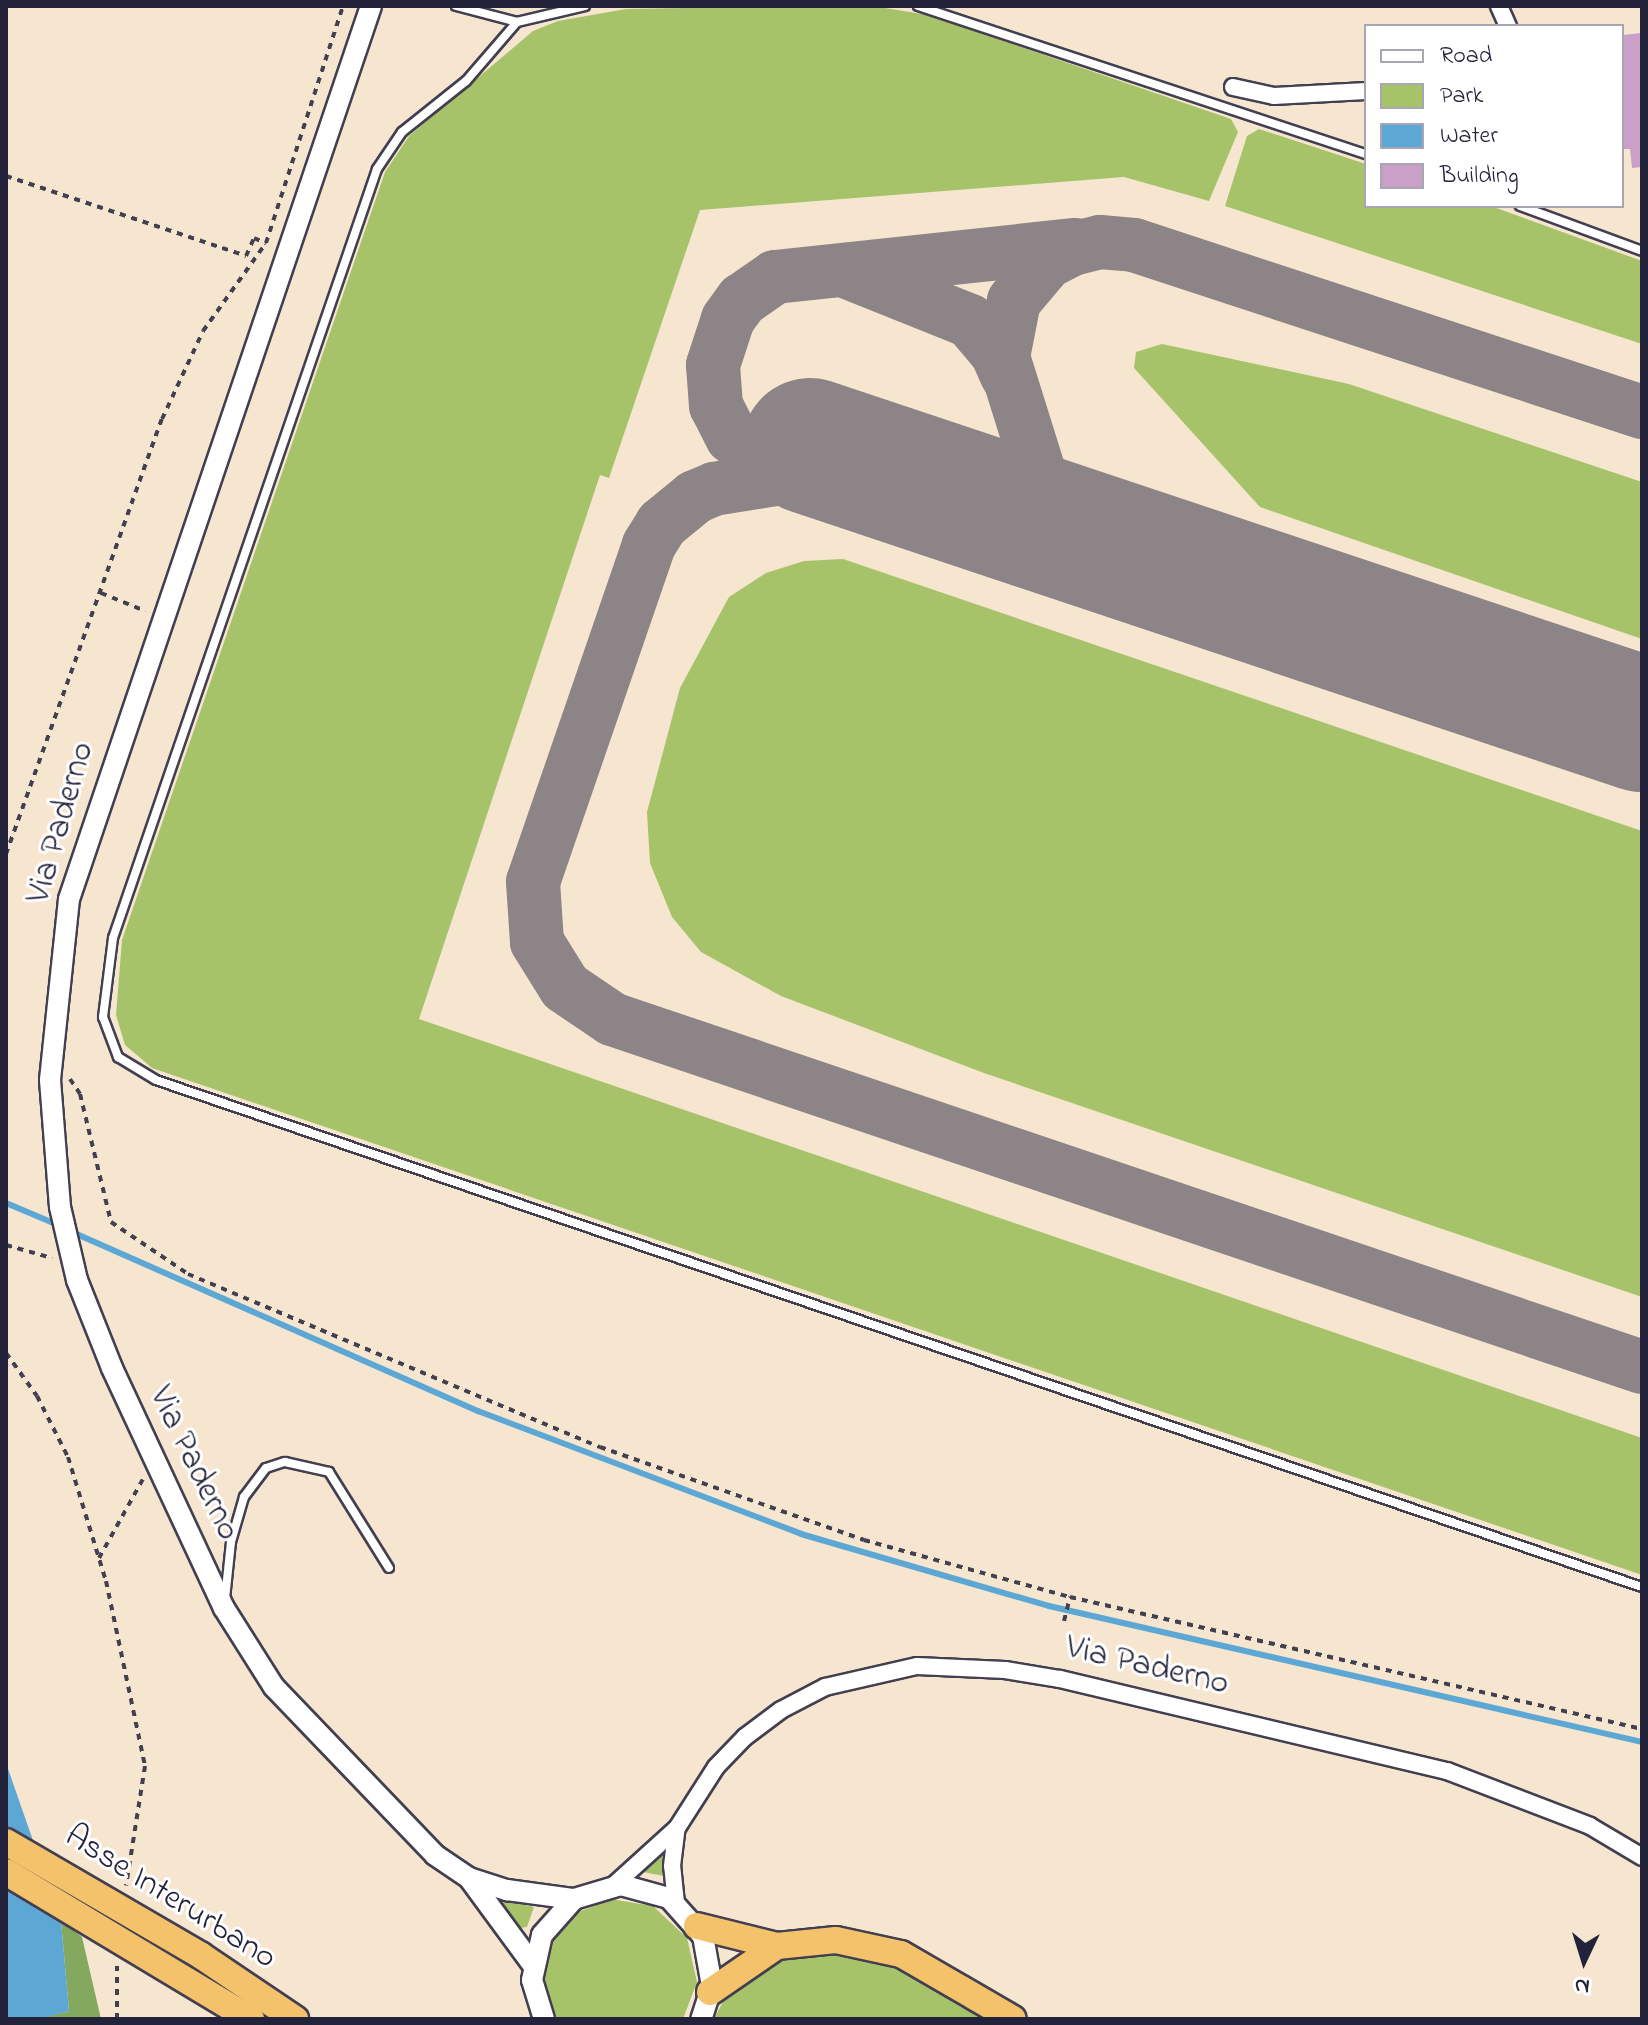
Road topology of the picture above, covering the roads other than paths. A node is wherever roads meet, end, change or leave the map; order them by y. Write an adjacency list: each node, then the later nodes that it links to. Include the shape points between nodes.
1 (371, 6): 13 (street, Via Paderno, via 93,813 69,899 50,1080 60,1207 76,1275)
2 (456, 6): 5 (lane)
3 (585, 6): 5 (lane)
4 (918, 6): 8 (lane)
5 (517, 22): 12 (lane, via 466,81 402,132 377,169 113,938 103,1017 118,1057 156,1080)
6 (1233, 87): 7 (street, via 1274,96)
7 (1364, 91)
8 (1364, 153)
9 (1525, 208): 10 (lane)
10 (1642, 251)
11 (389, 1568): 13 (lane, via 329,1472 285,1462 266,1468 244,1497 231,1542)
12 (1642, 1587)
13 (224, 1608): 18 (street, Via Paderno, via 274,1687 308,1727 406,1830)
14 (677, 1828): 16 (street, Via Paderno, via 716,1767 781,1710 825,1687 871,1674 917,1666 960,1667 1060,1679 1447,1771 1590,1826); 19 (street, Via Paderno); 21 (street, Via Paderno, via 672,1866)
15 (6, 1842): 27 (highway, Asse Interurbano, bridge, via 200,1955)
16 (1642, 1857)
17 (6, 1872): 26 (highway, Asse Interurbano, bridge)
18 (469, 1878): 20 (street, Via Paderno, via 527,1895); 24 (street, Via Paderno)
19 (613, 1886): 20 (street, Via Paderno); 21 (street, Via Paderno, via 653,1890)
20 (574, 1899): 24 (street, Via Paderno, via 550,1921)
21 (676, 1903): 22 (street, Via Paderno)
22 (697, 1926): 23 (highway); 25 (street, Via Paderno, via 709,1952)
23 (777, 1946): 25 (highway); 30 (highway, via 836,1940 879,1947 935,1970)
24 (533, 1965): 28 (street, Via Paderno, via 535,1996)
25 (710, 1992): 29 (street, Via Paderno)
26 (251, 2019)
27 (295, 2019)
28 (544, 2019)
29 (701, 2019)
30 (1013, 2019)

